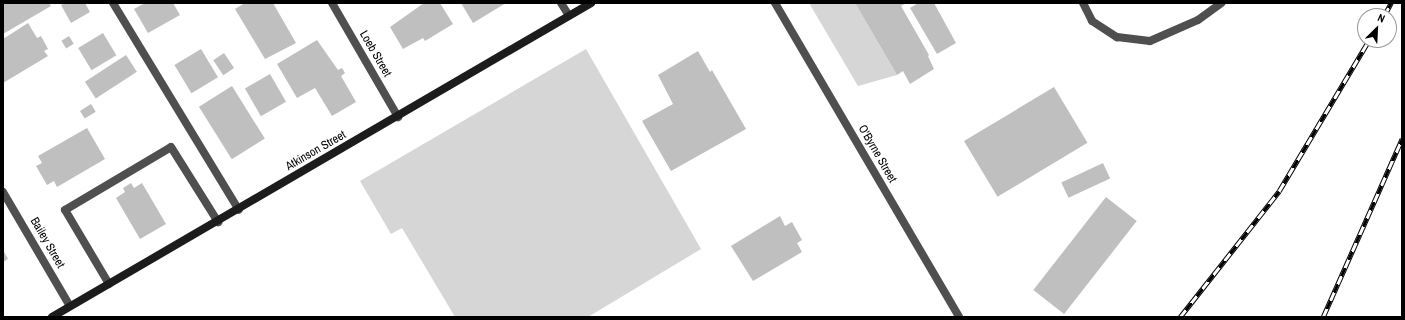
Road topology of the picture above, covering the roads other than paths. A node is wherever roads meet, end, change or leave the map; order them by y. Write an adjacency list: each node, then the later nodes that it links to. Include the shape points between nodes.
1 (113, 3): 11 (street)
2 (332, 3): 9 (street, Loeb Street)
3 (561, 3): 8 (street)
4 (591, 3): 8 (street, Atkinson Street)
5 (775, 3): 16 (street, O'Byrne Street)
6 (1083, 3): 7 (street, via 1092,21 1117,37 1150,41 1198,20)
7 (1221, 3)
8 (569, 16): 9 (street, Atkinson Street)
9 (398, 117): 11 (street, Atkinson Street)
10 (3, 192): 14 (street, Bailey Street)
11 (239, 210): 12 (street, Atkinson Street)
12 (218, 222): 13 (street, Atkinson Street); 13 (street, via 171,147 65,210)
13 (109, 284): 14 (street, Atkinson Street)
14 (70, 306): 15 (street, Atkinson Street)
15 (52, 317)
16 (958, 317)

